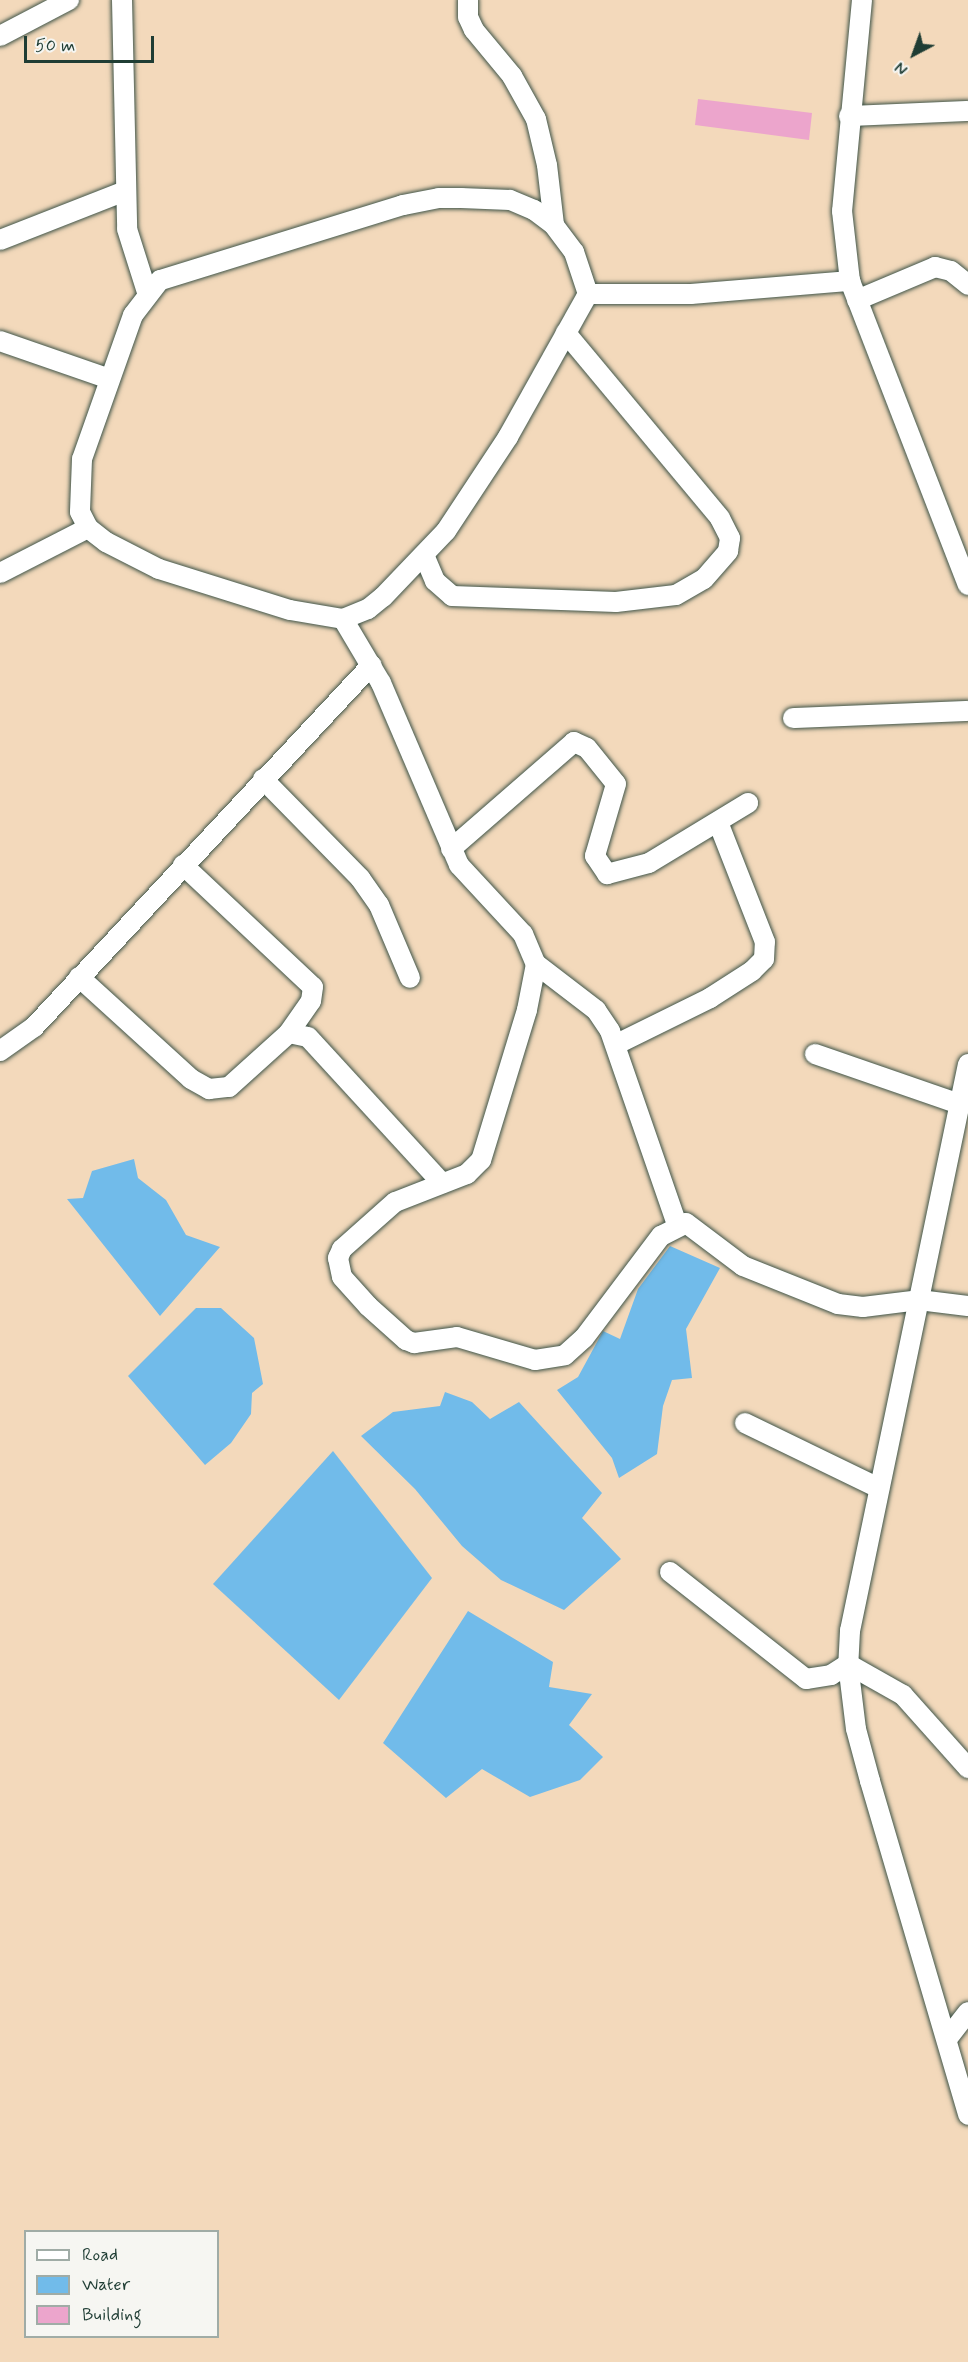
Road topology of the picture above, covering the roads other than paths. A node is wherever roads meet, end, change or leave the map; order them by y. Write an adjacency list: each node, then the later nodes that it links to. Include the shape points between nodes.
1 (69, 0): 5 (street)
2 (122, 0): 8 (street)
3 (468, 0): 9 (street, via 468,17 474,30 512,75 536,119 548,165)
4 (862, 0): 7 (street)
5 (2, 28)
6 (968, 111): 7 (street)
7 (849, 116): 11 (street, via 842,211)
8 (125, 191): 10 (street); 13 (street, via 131,251)
9 (554, 225): 13 (street, via 534,210 510,200 438,198 181,272 160,280); 14 (street, via 574,252)
10 (0, 240)
11 (850, 281): 14 (street, via 691,294); 15 (street)
12 (968, 285): 15 (street, via 951,271 935,267)
13 (147, 292): 18 (street, via 133,315)
14 (588, 294): 16 (street)
15 (857, 300): 22 (street)
16 (566, 333): 20 (street, via 508,437 446,531); 20 (street, via 720,518 730,538 728,551 704,579 676,595 616,602 452,596 435,581)
17 (0, 342): 18 (street)
18 (110, 379): 19 (street, via 82,459 80,512)
19 (88, 528): 21 (street); 23 (street, via 159,569 290,610)
20 (424, 555): 23 (street, via 368,609)
21 (0, 573)
22 (968, 585)
23 (343, 619): 24 (street)
24 (371, 665): 27 (street); 30 (street)
25 (968, 711): 26 (street)
26 (793, 718)
27 (263, 779): 31 (street); 34 (street, via 360,878 380,905)
28 (748, 803): 29 (street)
29 (718, 822): 30 (street, via 649,863 607,874 594,856 616,784 587,748 574,742); 36 (street, via 765,942 764,959 710,998)
30 (451, 849): 32 (street, via 471,879 523,934)
31 (183, 865): 33 (street); 35 (street, via 313,987 311,1001)
32 (536, 964): 36 (street, via 596,1010); 42 (street, via 527,1010 485,1149 467,1174)
33 (79, 977): 35 (street, via 191,1079 209,1089 229,1087); 37 (street, via 34,1027)
34 (410, 978)
35 (289, 1033): 42 (street, via 300,1033 313,1042)
36 (617, 1044): 43 (street)
37 (0, 1051)
38 (815, 1054): 40 (street)
39 (968, 1064): 40 (street)
40 (960, 1104): 41 (street)
41 (960, 1144): 44 (street)
42 (442, 1183): 43 (street, via 404,1197 377,1214 350,1238 338,1258 342,1277 361,1299 398,1334 414,1343 457,1336 535,1360 565,1355 584,1338 661,1236)
43 (677, 1225): 44 (street, via 693,1226 756,1272 838,1304 862,1307)
44 (919, 1300): 45 (street); 47 (street)
45 (968, 1306)
46 (745, 1424): 47 (street)
47 (879, 1488): 49 (street, via 850,1631)
48 (670, 1572): 49 (street, via 806,1678 831,1675)
49 (848, 1664): 50 (street, via 903,1695); 52 (street, via 864,1760)
50 (968, 1768)
51 (968, 2012): 52 (street)
52 (947, 2039): 53 (street)
53 (968, 2115)

